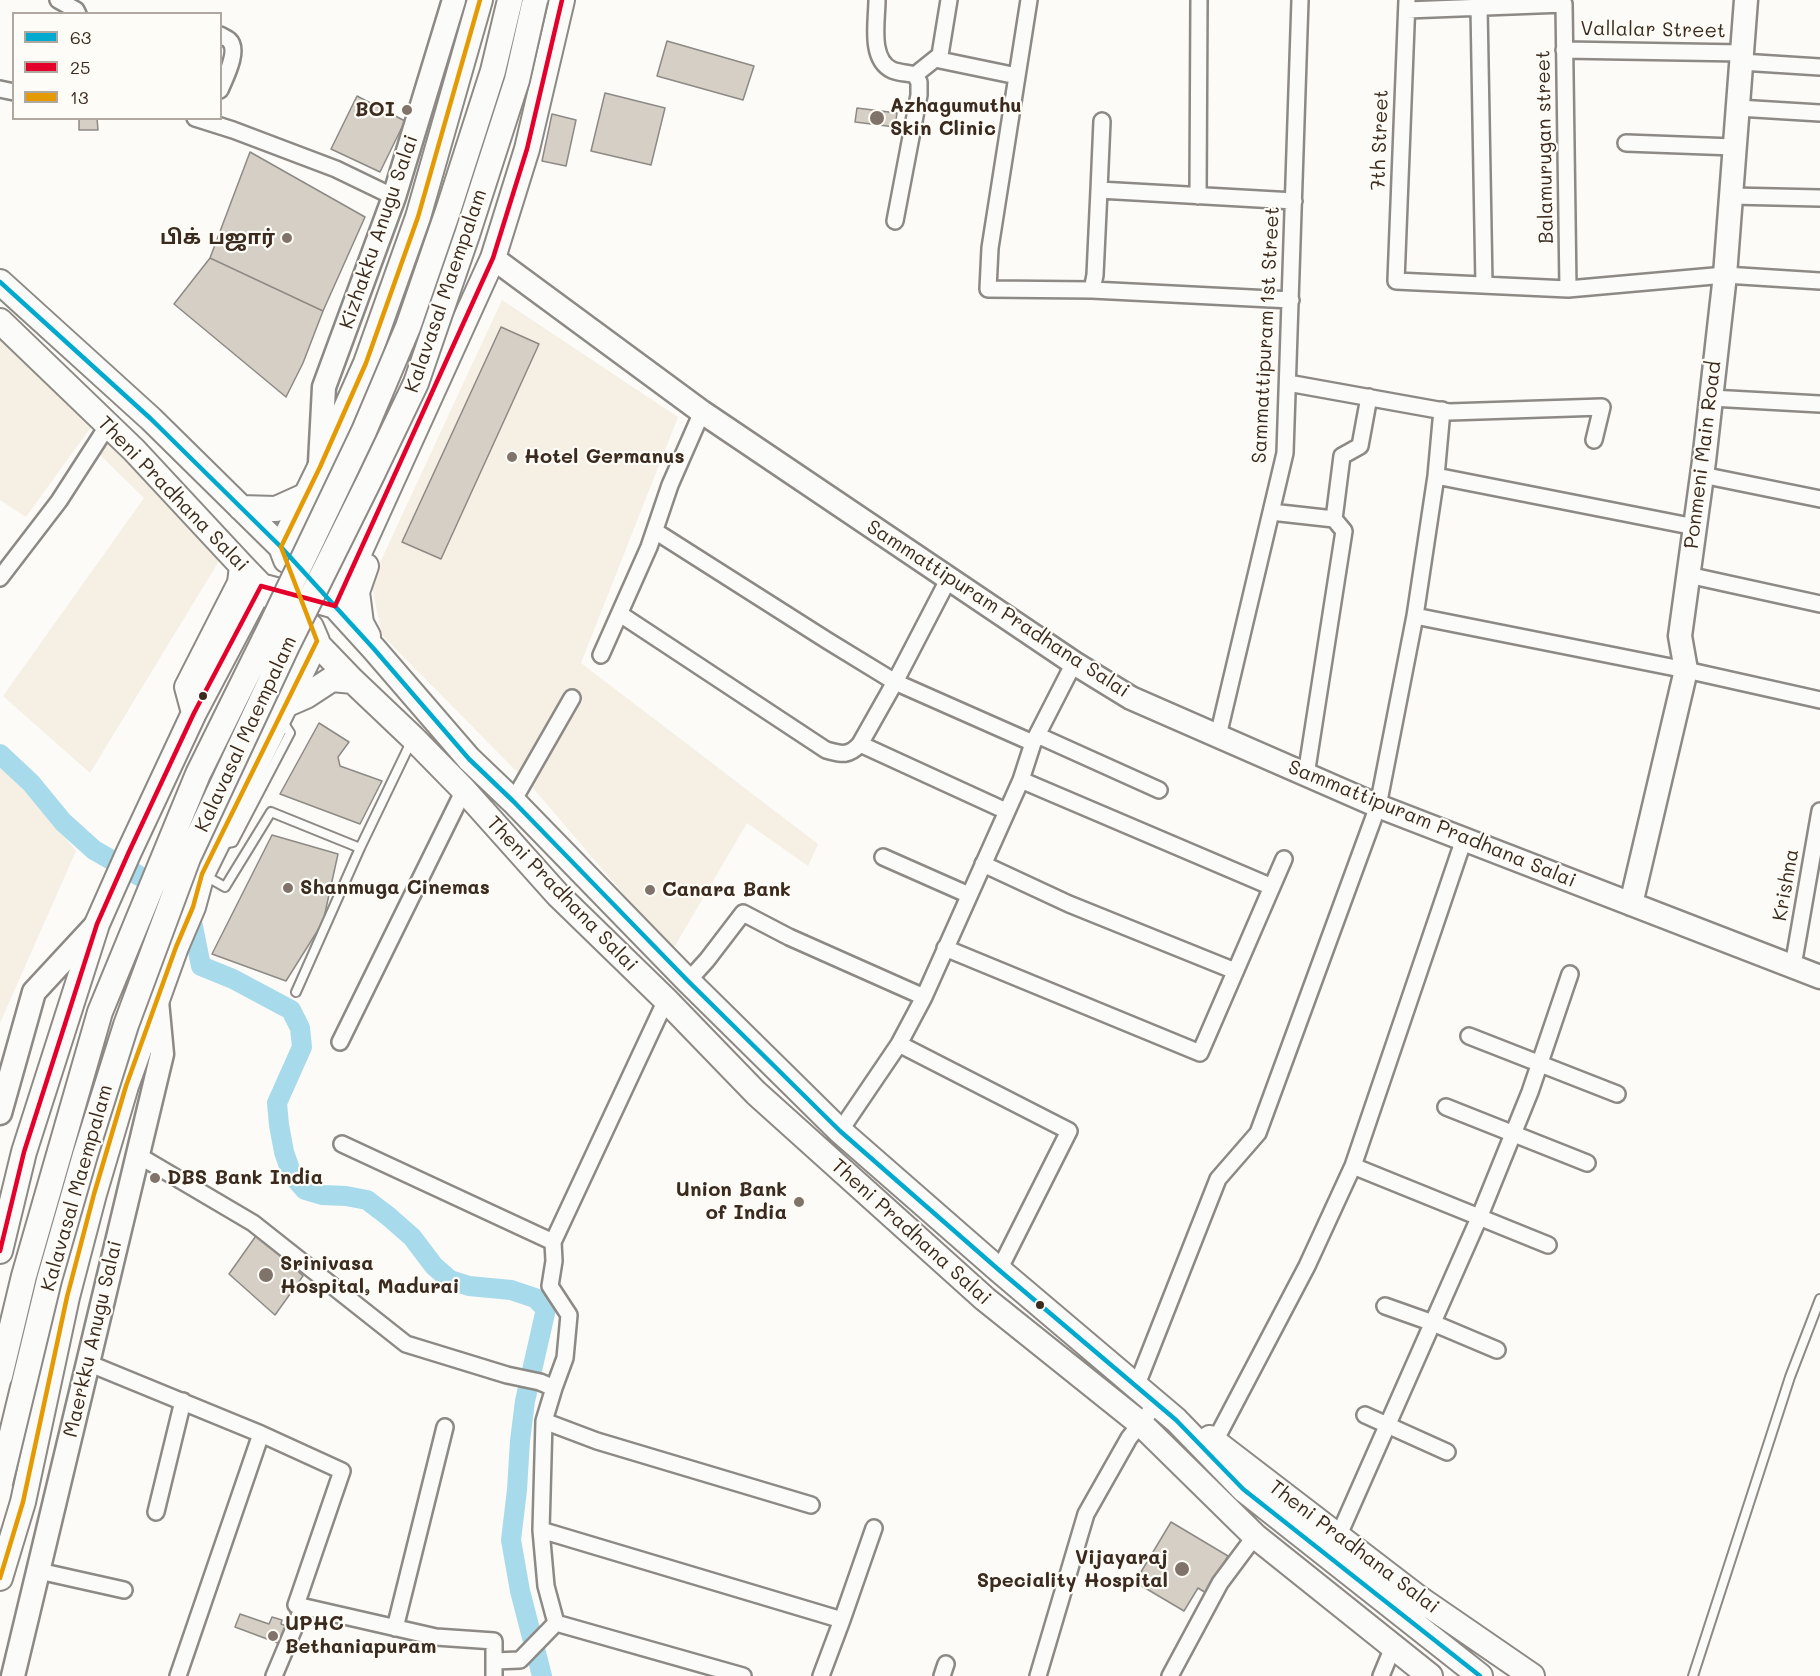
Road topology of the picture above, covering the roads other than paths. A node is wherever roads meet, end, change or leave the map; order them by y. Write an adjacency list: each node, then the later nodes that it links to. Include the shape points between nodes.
1 (58, 0): 17 (street)
2 (454, 0): 36 (street, Kizhakku Anugu Salai)
3 (480, 0): 58 (main road, via 418,217 366,363)
4 (510, 0): 145 (main road, Kalavasal Maempalam, bridge, via 494,71 408,327 364,431 198,774 100,1012 24,1275)
5 (535, 0): 159 (main road, Kalavasal Maempalam, bridge, via 517,80 416,383 286,646 188,858 130,1014 49,1280)
6 (562, 0): 19 (main road)
7 (570, 0): 19 (lane)
8 (877, 0): 24 (street, via 876,50 880,61)
9 (949, 0): 22 (street, via 940,55)
10 (1029, 0): 25 (street)
11 (1199, 0): 34 (street)
12 (1300, 0): 38 (street, Sammattipuram 1st Street)
13 (1746, 0): 21 (street, Ponmeni Main Road)
14 (1564, 2): 16 (street, Balamurugan street); 20 (street, Balamurugan street)
15 (1407, 5): 16 (street, Balamurugan street); 44 (street, 7th Street, via 1396,282)
16 (1479, 7): 44 (street)
17 (77, 12)
18 (222, 37): 26 (street, via 233,46)
19 (554, 40): 40 (main road, via 527,149)
20 (1564, 50): 21 (street, Vallalar Street); 45 (street, Balamurugan street)
21 (1742, 57): 23 (street, Vallalar Street); 27 (street, Ponmeni Main Road)
22 (935, 59): 24 (street); 25 (street)
23 (1820, 67)
24 (915, 75): 39 (street, via 919,95)
25 (1017, 76): 46 (street, via 990,248 988,289)
26 (222, 85)
27 (1738, 108): 28 (street); 32 (street, Ponmeni Main Road)
28 (1820, 113)
29 (204, 120): 36 (street, via 336,169)
30 (1102, 121): 33 (street)
31 (1626, 143): 32 (street)
32 (1734, 147): 35 (street, Ponmeni Main Road)
33 (1099, 190): 34 (street); 46 (street)
34 (1198, 196): 38 (street)
35 (1731, 196): 37 (street); 41 (street, Ponmeni Main Road)
36 (394, 197): 58 (street, Kizhakku Anugu Salai, via 324,387)
37 (1820, 198)
38 (1294, 201): 47 (street, Sammattipuram 1st Street)
39 (895, 221)
40 (493, 258): 54 (street, Sammattipuram Pradhana Salai); 57 (main road)
41 (1725, 275): 42 (street); 45 (street); 51 (street, Ponmeni Main Road)
42 (1820, 281)
43 (0, 282): 63 (main road, Theni Pradhana Salai, via 151,419)
44 (1484, 285): 45 (street)
45 (1568, 289)
46 (1092, 290): 47 (street)
47 (1291, 300): 49 (street, Sammattipuram 1st Street)
48 (0, 321): 55 (main road, Theni Pradhana Salai)
49 (1288, 383): 50 (street); 64 (street, Sammattipuram 1st Street, via 1286,453)
50 (1369, 397): 53 (street); 65 (street, via 1360,446 1342,456)
51 (1711, 398): 52 (street); 59 (street, Ponmeni Main Road)
52 (1820, 404)
53 (1442, 410): 56 (street, via 1602,407); 60 (street)
54 (702, 412): 67 (street); 72 (street, Sammattipuram Pradhana Salai)
55 (108, 425): 69 (main road, Theni Pradhana Salai); 71 (street, via 60,501)
56 (1594, 440)
57 (406, 446): 76 (main road); 80 (main road, via 408,479 367,562 357,592 361,623)
58 (320, 467): 61 (main road)
59 (1702, 475): 62 (street); 66 (street, Ponmeni Main Road)
60 (1436, 476): 66 (street); 78 (street)
61 (307, 495): 63 (main road, via 276,509); 68 (main road)
62 (1820, 499)
63 (241, 508): 68 (main road, Theni Pradhana Salai)
64 (1271, 512): 65 (street); 90 (street, Sammattipuram 1st Street)
65 (1334, 519): 94 (street, via 1344,531)
66 (1695, 527): 70 (street, Ponmeni Main Road)
67 (655, 531): 77 (street); 85 (street)
68 (281, 546): 74 (main road); 76 (main road, Theni Pradhana Salai)
69 (242, 566): 73 (main road, Theni Pradhana Salai); 89 (main road, via 240,583 187,687)
70 (1688, 575): 75 (street); 83 (street, Ponmeni Main Road, via 1680,636)
71 (0, 578)
72 (949, 578): 82 (street, Sammattipuram Pradhana Salai); 85 (street)
73 (261, 586): 74 (main road); 79 (main road, Theni Pradhana Salai); 89 (main road)
74 (300, 597): 76 (main road); 79 (main road)
75 (1820, 604)
76 (335, 606): 80 (main road, Theni Pradhana Salai)
77 (620, 614): 81 (street); 93 (street, via 826,750 842,754)
78 (1415, 616): 83 (street); 99 (street)
79 (317, 641): 84 (main road, Theni Pradhana Salai); 88 (main road)
80 (374, 649): 98 (main road, Theni Pradhana Salai, via 469,759)
81 (601, 655)
82 (1074, 663): 90 (street, Sammattipuram Pradhana Salai, via 1131,698); 92 (street)
83 (1686, 670): 87 (street); 110 (street, Ponmeni Main Road)
84 (353, 681): 88 (main road, via 332,679); 91 (main road, Theni Pradhana Salai)
85 (895, 682): 92 (street); 93 (street)
86 (572, 698): 98 (street)
87 (1820, 700)
88 (281, 711): 107 (main road)
89 (194, 713): 111 (main road)
90 (1218, 736): 94 (street, Sammattipuram Pradhana Salai)
91 (413, 738): 96 (main road, Theni Pradhana Salai); 103 (lane)
92 (1035, 739): 95 (street); 97 (street)
93 (860, 744): 100 (street)
94 (1306, 775): 99 (street, Sammattipuram Pradhana Salai)
95 (1021, 780): 100 (street); 108 (street)
96 (464, 790): 120 (main road, Theni Pradhana Salai, via 558,895); 123 (street)
97 (1159, 790)
98 (513, 801): 117 (main road, Theni Pradhana Salai)
99 (1378, 806): 102 (street, Sammattipuram Pradhana Salai); 147 (street, via 1258,1133 1218,1179)
100 (1006, 811): 106 (street)
101 (1820, 811): 113 (street, Krishna)
102 (1464, 839): 110 (street, Sammattipuram Pradhana Salai); 134 (street)
103 (360, 848): 107 (lane, via 271,812 225,887); 118 (lane)
104 (884, 857): 109 (street)
105 (1284, 859): 108 (street)
106 (982, 864): 109 (street); 114 (street)
107 (202, 874): 121 (main road)
108 (1272, 888): 114 (street)
109 (969, 895): 112 (street)
110 (1631, 904): 113 (street, Sammattipuram Pradhana Salai)
111 (97, 924): 128 (street, via 34,992); 138 (main road, via 24,1152)
112 (945, 948): 114 (street, via 1200,1053); 119 (street)
113 (1793, 966): 116 (street, Sammattipuram Pradhana Salai)
114 (1235, 971)
115 (1570, 974): 125 (street)
116 (1820, 977)
117 (688, 981): 119 (street, via 743,913); 129 (main road, Theni Pradhana Salai)
118 (296, 992)
119 (924, 997): 124 (street)
120 (666, 1000): 136 (street); 155 (main road, Theni Pradhana Salai, via 756,1093 985,1299)
121 (157, 1001): 132 (street, Maerkku Anugu Salai, via 162,1054); 168 (main road, via 126,1086 94,1194 67,1297 23,1502)
122 (1469, 1036): 125 (street)
123 (340, 1042)
124 (899, 1044): 129 (street); 139 (street, via 1069,1131)
125 (1540, 1063): 126 (street); 130 (street)
126 (1617, 1094)
127 (1446, 1107): 130 (street)
128 (0, 1113)
129 (840, 1131): 139 (main road, Theni Pradhana Salai)
130 (1513, 1133): 133 (street); 135 (street)
131 (342, 1144): 136 (street)
132 (136, 1154): 144 (street, Maerkku Anugu Salai); 146 (street, via 253,1223 406,1344)
133 (1587, 1163)
134 (1353, 1166): 135 (street); 157 (street, via 1308,1266)
135 (1479, 1218): 137 (street); 142 (street)
136 (552, 1242): 146 (street, via 550,1286 569,1315 565,1359)
137 (1548, 1245)
138 (0, 1251)
139 (999, 1270): 147 (main road, Theni Pradhana Salai)
140 (1820, 1299): 187 (lane, via 1790,1377)
141 (1386, 1306): 142 (street)
142 (1433, 1323): 143 (street); 153 (street)
143 (1497, 1350)
144 (88, 1363): 148 (street); 167 (street, Maerkku Anugu Salai)
145 (0, 1376)
146 (547, 1385): 152 (street)
147 (1136, 1387): 149 (main road, Theni Pradhana Salai)
148 (183, 1401): 156 (street); 162 (street)
149 (1156, 1404): 151 (main road, Theni Pradhana Salai); 155 (street)
150 (1365, 1415): 153 (street)
151 (1176, 1420): 157 (main road, Theni Pradhana Salai); 160 (main road, Theni Pradhana Salai)
152 (544, 1421): 161 (street, via 597,1441); 164 (street)
153 (1387, 1425): 158 (street); 166 (street)
154 (445, 1426): 172 (street)
155 (1147, 1430): 160 (main road, Theni Pradhana Salai); 165 (main road, Theni Pradhana Salai); 181 (street, via 1129,1438 1086,1514)
156 (261, 1434): 170 (street, via 342,1471 296,1605); 177 (street)
157 (1215, 1441): 166 (main road, Theni Pradhana Salai)
158 (1447, 1452)
159 (0, 1483)
160 (1243, 1489): 185 (main road)
161 (811, 1505)
162 (156, 1512)
163 (874, 1528): 171 (street)
164 (541, 1530): 171 (street); 173 (street)
165 (1254, 1536): 174 (main road, Theni Pradhana Salai); 182 (street, via 1220,1583)
166 (1338, 1538): 186 (main road, Theni Pradhana Salai)
167 (39, 1571): 169 (street); 176 (street, Maerkku Anugu Salai)
168 (0, 1578)
169 (124, 1590)
170 (303, 1607): 172 (street); 178 (street)
171 (842, 1620): 180 (street)
172 (395, 1628): 175 (street, via 436,1637 494,1641)
173 (552, 1628): 175 (street, via 520,1660); 179 (street)
174 (1393, 1647): 183 (street); 184 (main road, Theni Pradhana Salai)
175 (494, 1668)
176 (13, 1676)
177 (178, 1676)
178 (274, 1676)
179 (743, 1676)
180 (820, 1676)
181 (1038, 1676)
182 (1170, 1676)
183 (1382, 1676)
184 (1430, 1676)
185 (1479, 1676)
186 (1532, 1676)
187 (1693, 1676)

